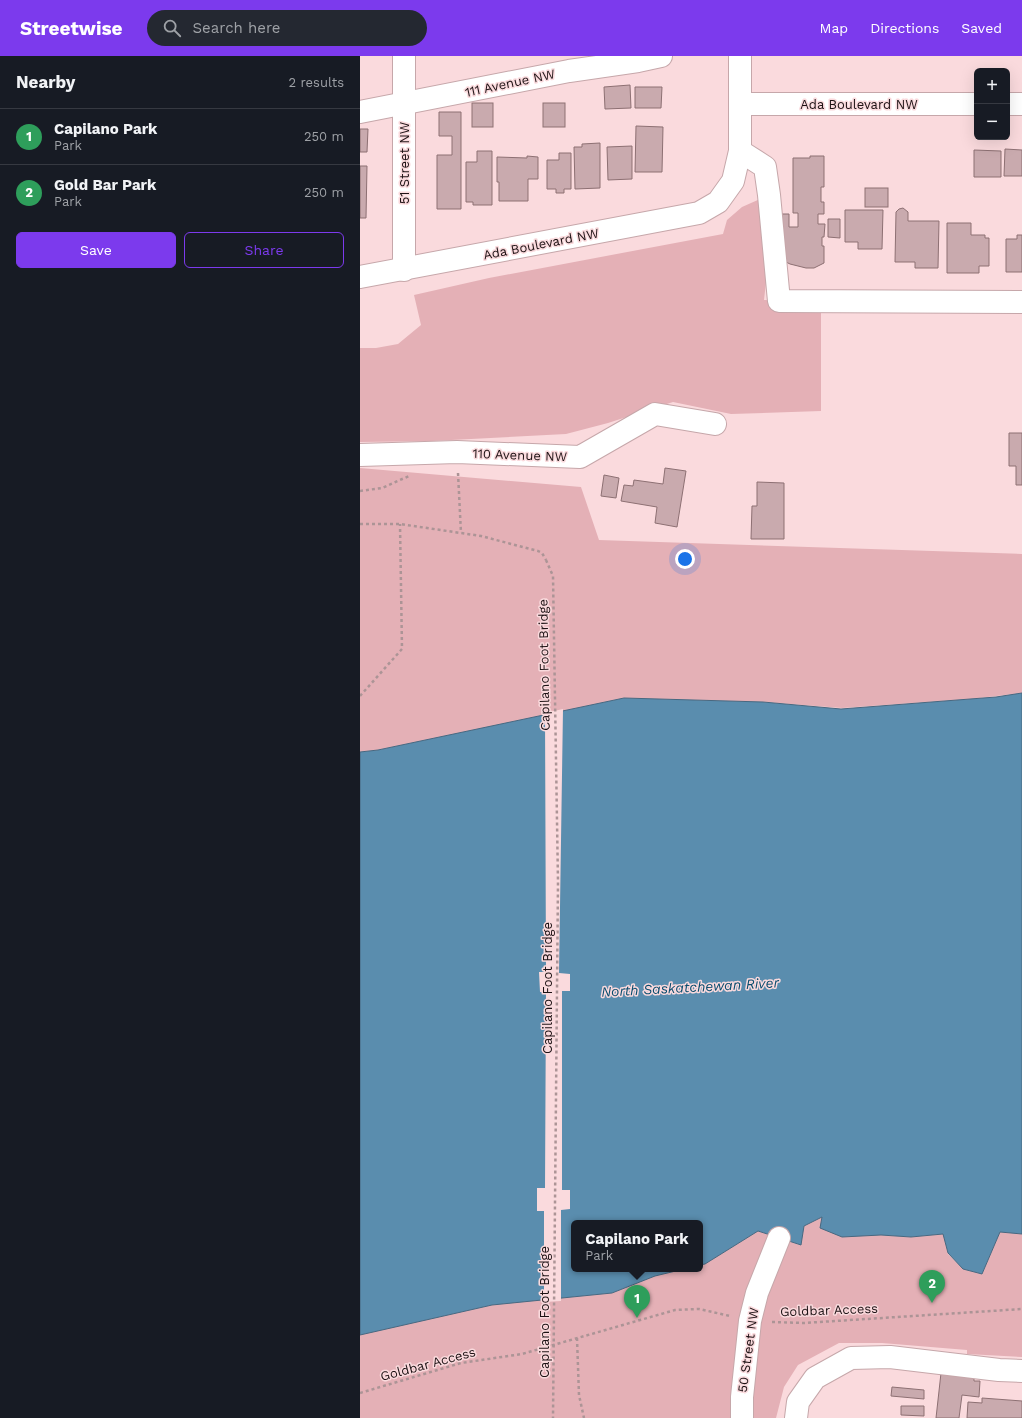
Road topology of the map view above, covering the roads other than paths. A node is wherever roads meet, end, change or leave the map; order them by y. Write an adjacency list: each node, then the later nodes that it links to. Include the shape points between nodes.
1 (404, 56): 5 (street, 51 Street NW)
2 (661, 56): 4 (street, 111 Avenue NW, via 638,61)
3 (740, 56): 6 (street)
4 (569, 63): 5 (street, 111 Avenue NW)
5 (404, 104): 10 (street, 111 Avenue NW); 12 (street, 51 Street NW)
6 (741, 104): 7 (street, Ada Boulevard NW); 11 (street)
7 (974, 104)
8 (1010, 104): 9 (street)
9 (1022, 104)
10 (360, 112)
11 (740, 151): 12 (street, Ada Boulevard NW, via 733,181 718,202 699,213); 14 (street, via 765,167 779,301)
12 (404, 270): 13 (street, Ada Boulevard NW)
13 (360, 277)
14 (1022, 302)
15 (715, 424): 16 (street, 110 Avenue NW, via 655,414 580,457 457,452)
16 (360, 455)
17 (779, 1238): 19 (street, 50 Street NW, via 757,1293 750,1321)
18 (1022, 1371): 20 (street, via 890,1357 851,1358 814,1378 798,1402)
19 (742, 1418)
20 (796, 1418)

